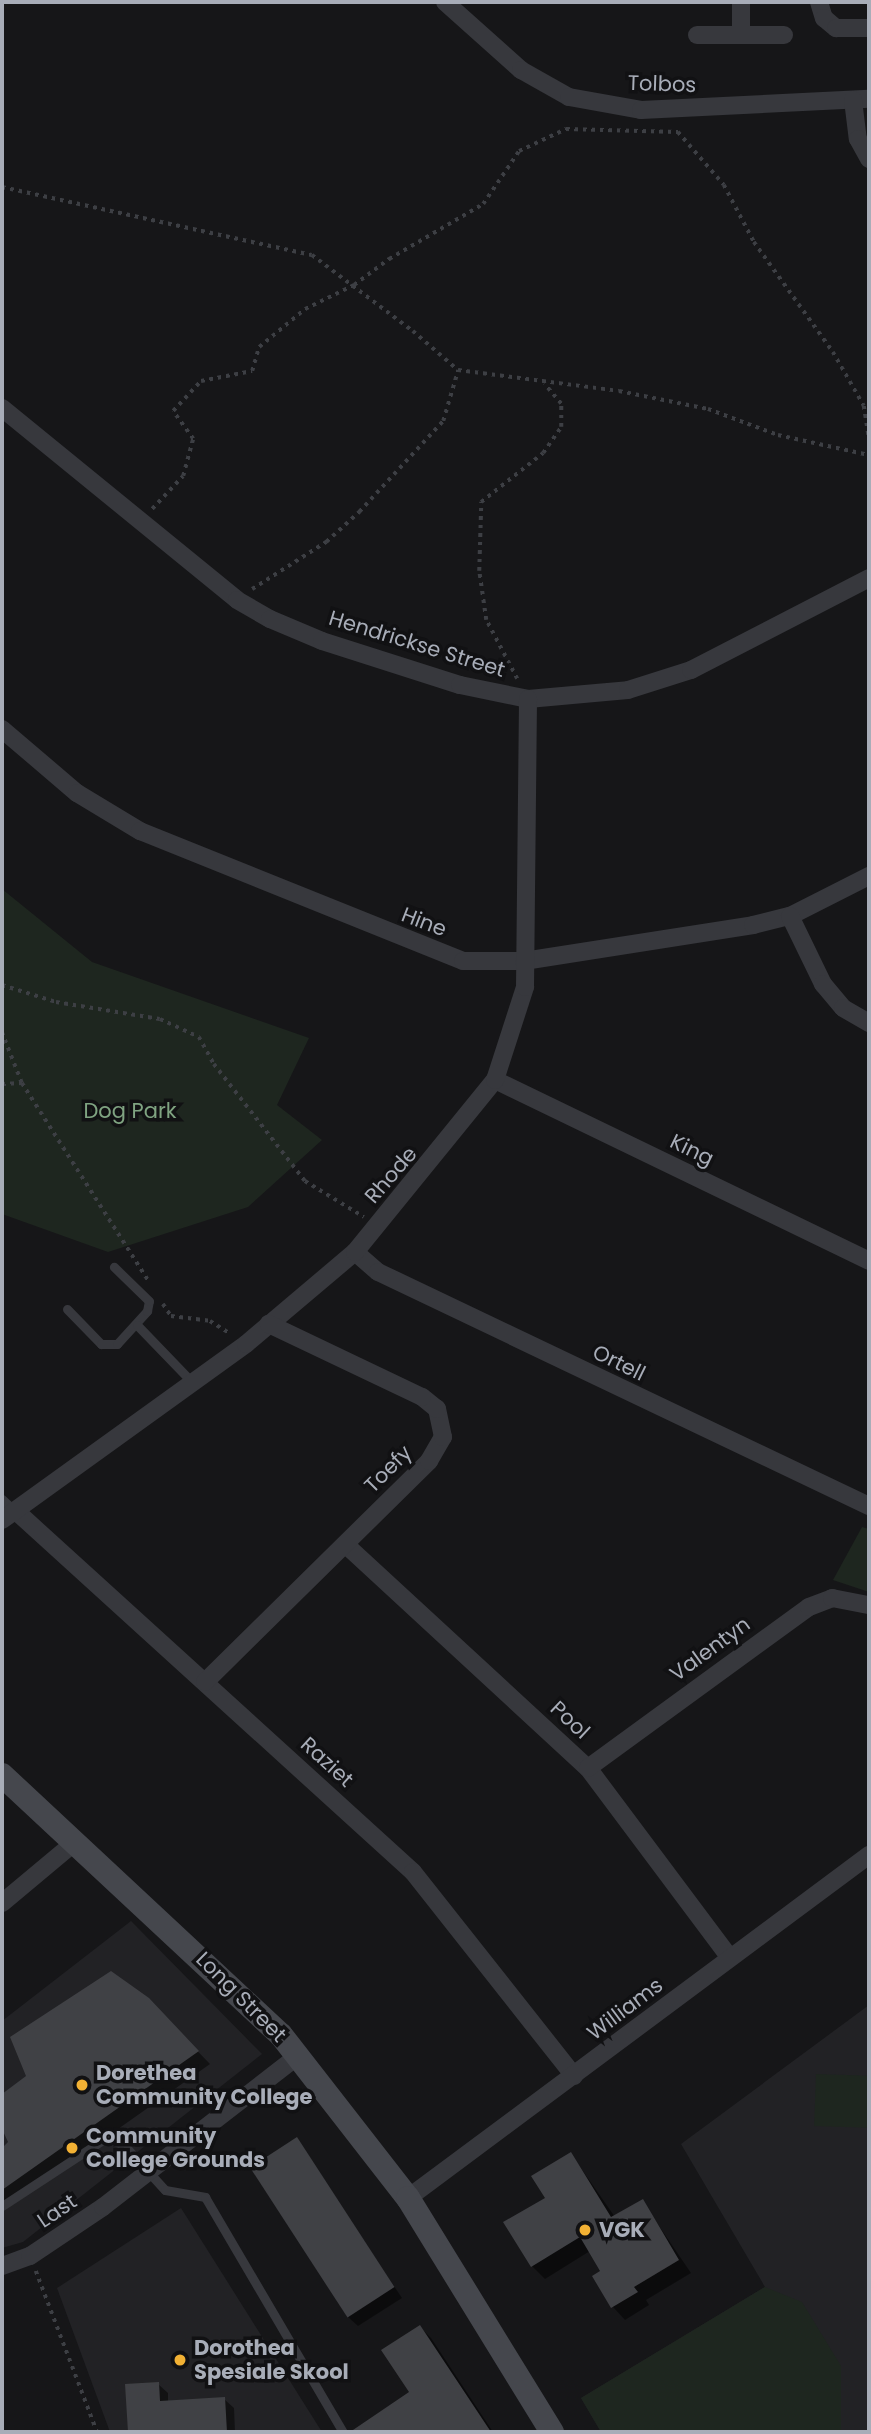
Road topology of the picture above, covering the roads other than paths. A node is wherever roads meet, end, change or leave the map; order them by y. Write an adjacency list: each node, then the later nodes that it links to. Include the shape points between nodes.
1 (445, 2): 8 (street, Tolbos, via 521,70 569,97 640,110)
2 (741, 2): 6 (street)
3 (819, 2): 4 (street, via 824,18 836,27)
4 (869, 28)
5 (697, 35): 6 (street)
6 (741, 35): 7 (street)
7 (784, 35)
8 (861, 99): 9 (street, via 858,139)
9 (869, 159)
10 (2, 408): 12 (street, Hendrickse Street, via 237,600 322,641 460,685)
11 (869, 578): 12 (street, Hendrickse Street, via 691,670 628,690)
12 (528, 699): 16 (street, Rhode)
13 (2, 729): 16 (street, Hine, via 77,793 140,831 431,951 463,961)
14 (869, 876): 15 (street, Hine)
15 (790, 916): 16 (street, Hine, via 683,939); 17 (street, via 823,984 843,1008)
16 (524, 961): 18 (street, Rhode, via 525,987)
17 (869, 1023)
18 (495, 1080): 19 (street, Rhode); 20 (street, King)
19 (355, 1252): 23 (street, Rhode); 27 (street, Ortell, via 378,1272)
20 (869, 1261)
21 (114, 1267): 24 (lane, via 149,1301)
22 (67, 1309): 24 (lane, via 109,1347)
23 (269, 1324): 25 (street, Rhode); 29 (street, Toefy, via 422,1397 437,1409 443,1422 437,1451)
24 (137, 1325): 25 (lane)
25 (193, 1383): 28 (street, Rhode)
26 (2, 1499): 28 (lane)
27 (869, 1506)
28 (9, 1516): 31 (street, Raziet)
29 (346, 1545): 31 (street, Toefy); 32 (street, Pool)
30 (869, 1605): 32 (street, Valentyn, via 832,1598 809,1607)
31 (205, 1682): 39 (street, Raziet, via 413,1871)
32 (589, 1768): 37 (street, Pool)
33 (2, 1775): 34 (street, Long Street)
34 (75, 1842): 36 (street); 38 (street, Long Street, via 231,1984)
35 (869, 1855): 37 (street, Williams)
36 (2, 1903)
37 (730, 1958): 39 (street, Williams)
38 (299, 2056): 40 (street, Last); 41 (street, Long Street)
39 (574, 2076): 41 (street, Williams)
40 (148, 2171): 42 (lane, via 124,2146 106,2138); 43 (street, Last, via 30,2256); 44 (lane, via 164,2190 205,2197)
41 (408, 2198): 45 (street, Long Street)
42 (2, 2206)
43 (2, 2266)
44 (343, 2432)
45 (552, 2432)

